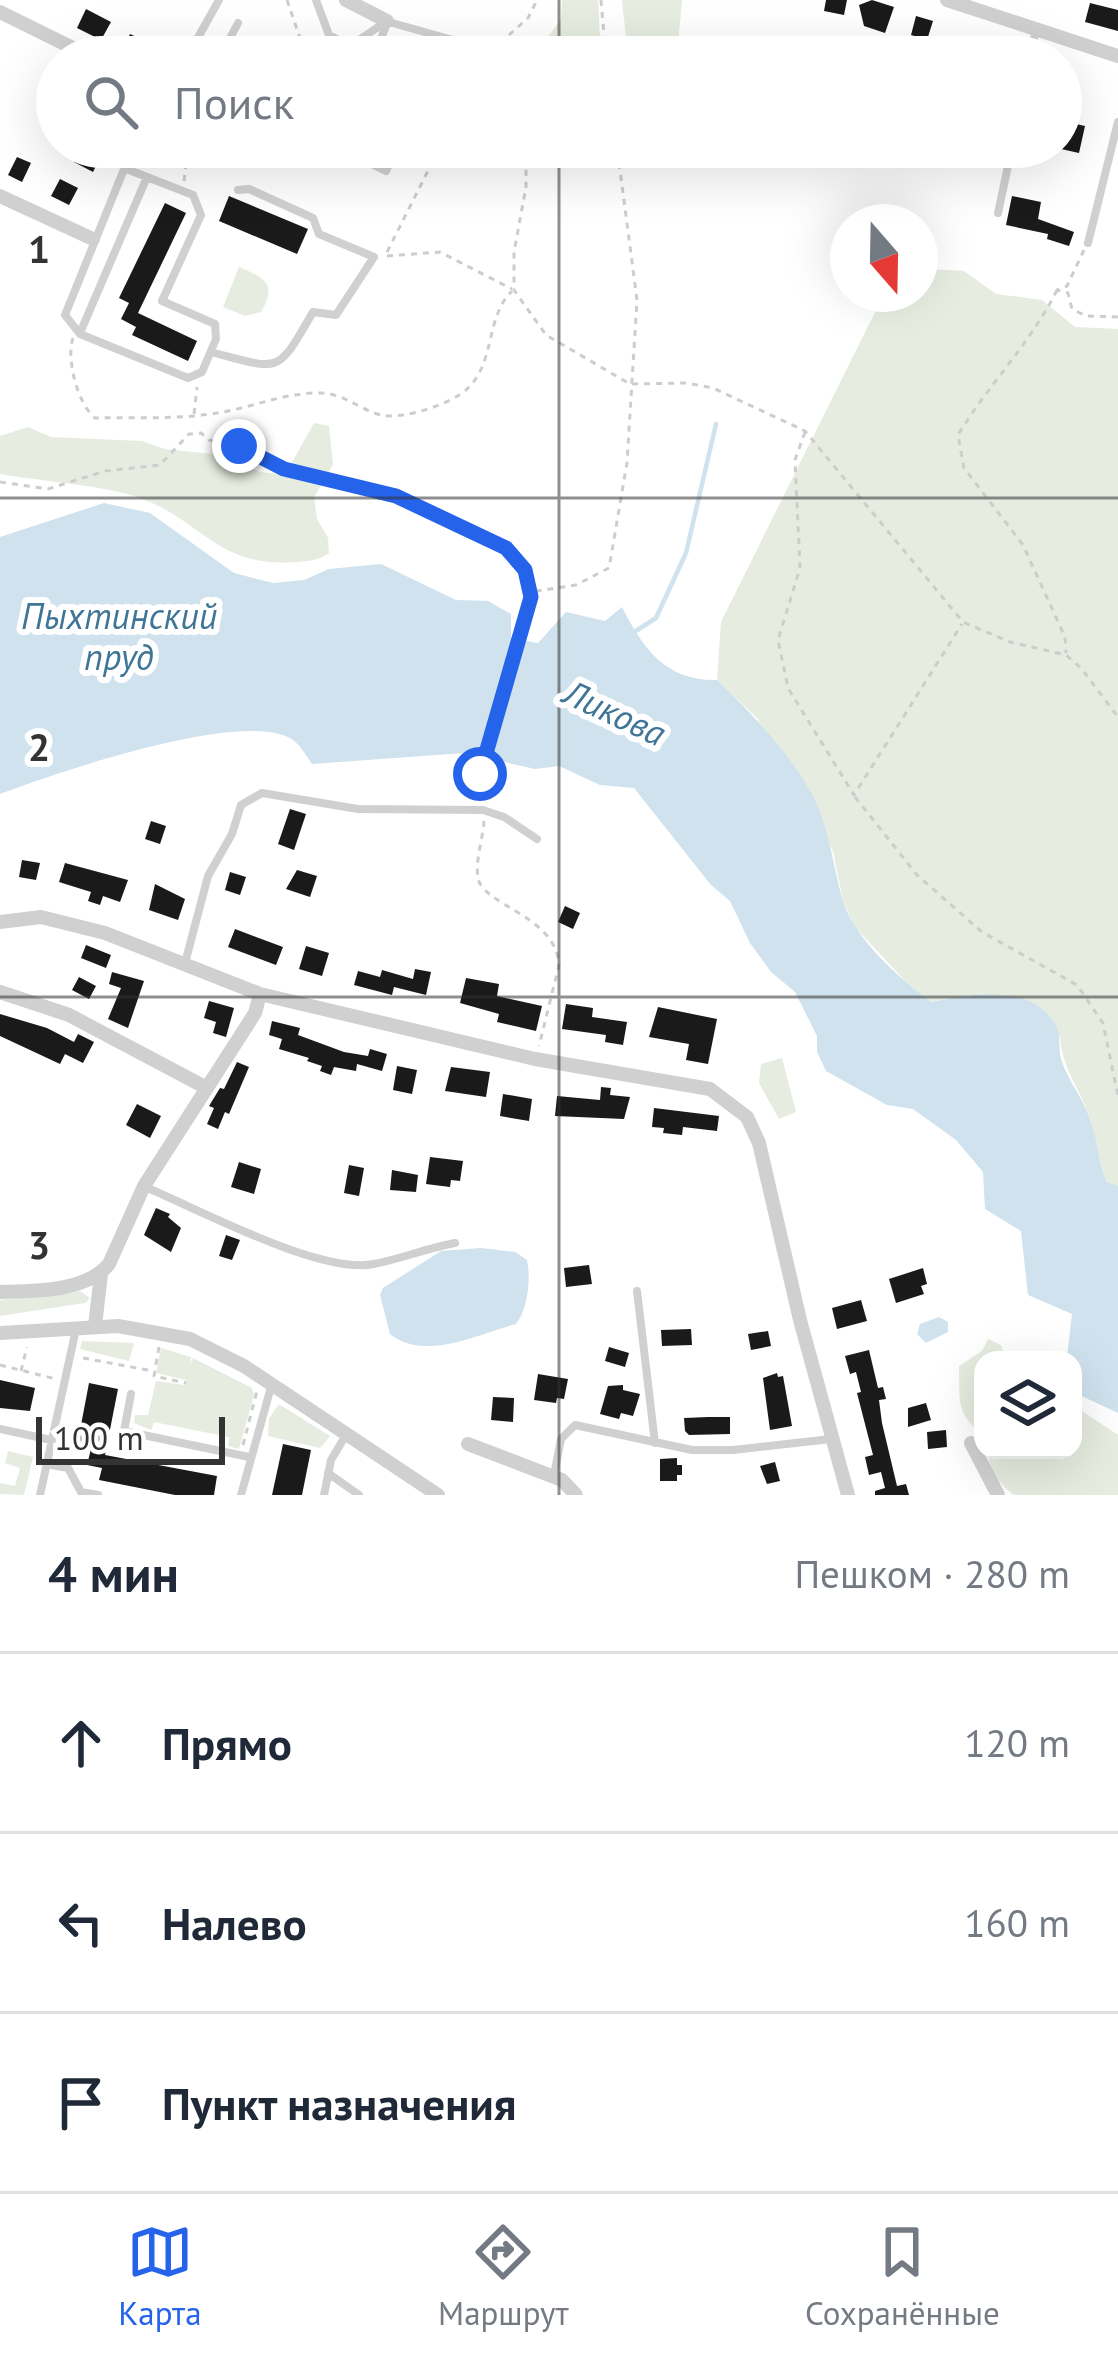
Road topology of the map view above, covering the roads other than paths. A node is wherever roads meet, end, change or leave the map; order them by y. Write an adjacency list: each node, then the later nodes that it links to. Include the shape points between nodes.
1 (219, 0): 10 (lane)
2 (316, 0): 12 (lane)
3 (346, 0): 6 (street)
4 (947, 0): 8 (street)
5 (0, 12): 9 (street)
6 (387, 21): 13 (lane); 14 (lane); 15 (lane)
7 (238, 23): 11 (lane)
8 (1036, 30): 16 (lane); 17 (street)
9 (49, 36)
10 (199, 36)
11 (231, 36)
12 (331, 36)
13 (365, 36)
14 (382, 36)
15 (439, 36)
16 (1035, 36)
17 (1055, 36)
18 (1082, 45): 19 (street)
19 (1118, 56)
20 (1118, 122): 28 (lane)
21 (124, 168): 23 (lane); 27 (lane)
22 (1008, 168): 26 (lane)
23 (147, 177): 29 (lane); 30 (lane, via 193,195 201,214 162,301 215,324)
24 (238, 190): 30 (lane, via 313,218 320,234 374,257 337,315 314,312 285,361 269,367)
25 (0, 196): 27 (street)
26 (998, 213)
27 (93, 239): 29 (lane, via 65,315)
28 (1088, 243)
29 (80, 334): 30 (lane, via 188,378)
30 (212, 352)
31 (537, 839): 33 (lane, via 483,810 248,798 208,876)
32 (0, 922): 33 (street, via 41,917)
33 (185, 965): 35 (street)
34 (0, 992): 36 (street, via 69,1015)
35 (260, 994): 36 (street); 50 (street, via 535,1059 710,1089 747,1117)
36 (206, 1087): 37 (street)
37 (144, 1186): 38 (lane, via 330,1262 372,1265); 39 (street)
38 (455, 1243)
39 (101, 1274): 41 (street); 42 (street)
40 (637, 1291): 51 (lane)
41 (0, 1292)
42 (94, 1326): 43 (street); 45 (street, via 190,1339 244,1366)
43 (76, 1327): 44 (street); 49 (lane)
44 (0, 1333)
45 (262, 1390): 48 (street); 54 (lane)
46 (130, 1394): 54 (lane, via 124,1430)
47 (0, 1429): 49 (lane)
48 (346, 1435): 56 (lane); 63 (street)
49 (51, 1439): 55 (lane)
50 (832, 1439): 51 (lane, via 733,1450); 65 (street)
51 (655, 1443): 57 (lane, via 575,1425 561,1439)
52 (970, 1443): 66 (street)
53 (468, 1444): 57 (street)
54 (245, 1456): 60 (lane)
55 (46, 1463): 58 (lane); 59 (lane, via 68,1468 81,1492)
56 (328, 1473): 61 (lane); 62 (lane)
57 (554, 1477): 64 (street)
58 (40, 1495)
59 (98, 1495)
60 (241, 1495)
61 (323, 1495)
62 (359, 1495)
63 (438, 1495)
64 (576, 1495)
65 (848, 1495)
66 (998, 1495)

